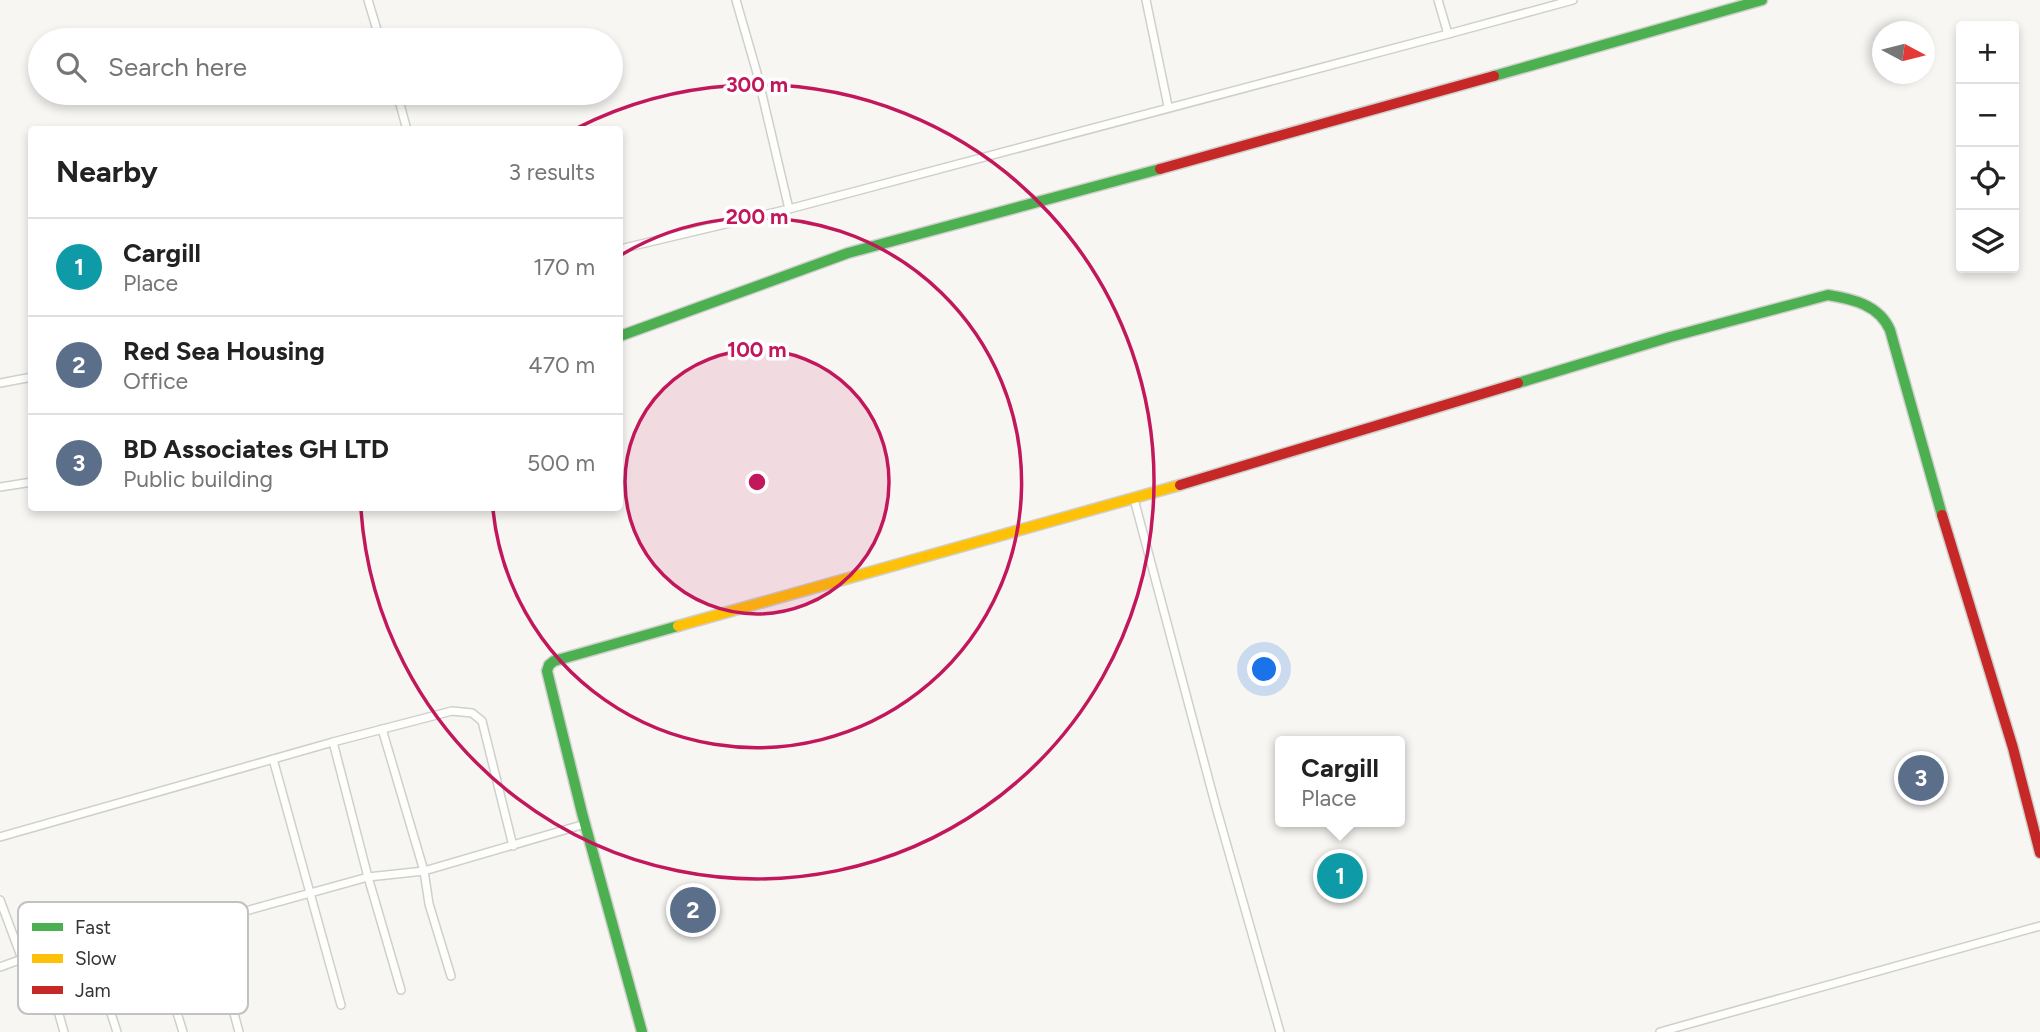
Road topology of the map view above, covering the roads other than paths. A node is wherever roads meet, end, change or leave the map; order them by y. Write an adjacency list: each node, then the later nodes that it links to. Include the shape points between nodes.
1 (368, 0): 7 (street)
2 (736, 0): 12 (street)
3 (1146, 0): 10 (street)
4 (1438, 0): 8 (street)
5 (1573, 0): 8 (street)
6 (1762, 0): 14 (street, via 848,253)
7 (376, 28)
8 (1448, 34): 10 (street)
9 (400, 105): 11 (street)
10 (1168, 106): 12 (street)
11 (406, 126)
12 (789, 209): 13 (street)
13 (623, 249)
14 (623, 335)
15 (28, 378): 16 (street)
16 (0, 383)
17 (28, 483): 18 (street)
18 (0, 487)
19 (1134, 499): 23 (street, via 554,661 547,671); 26 (street, via 1670,337 1828,295 1851,298 1886,322 1897,351); 48 (street)
20 (382, 729): 21 (street); 25 (street, via 452,711 472,713 482,722); 27 (street)
21 (333, 742): 22 (street); 28 (street)
22 (273, 759): 24 (street); 29 (street)
23 (585, 824): 25 (street); 47 (street)
24 (0, 837)
25 (513, 846): 27 (street)
26 (2040, 853)
27 (424, 871): 28 (street); 36 (street, via 429,904)
28 (368, 877): 29 (street); 37 (street)
29 (311, 892): 31 (street); 38 (street)
30 (0, 900): 33 (street)
31 (248, 909)
32 (2040, 926): 49 (street)
33 (18, 948)
34 (18, 960): 35 (street)
35 (0, 967)
36 (452, 976)
37 (401, 990)
38 (341, 1005)
39 (59, 1014): 43 (street)
40 (111, 1014): 44 (street)
41 (177, 1014): 45 (street)
42 (234, 1014): 46 (street)
43 (64, 1032)
44 (117, 1032)
45 (183, 1032)
46 (239, 1032)
47 (642, 1032)
48 (1280, 1032)
49 (1660, 1032)

